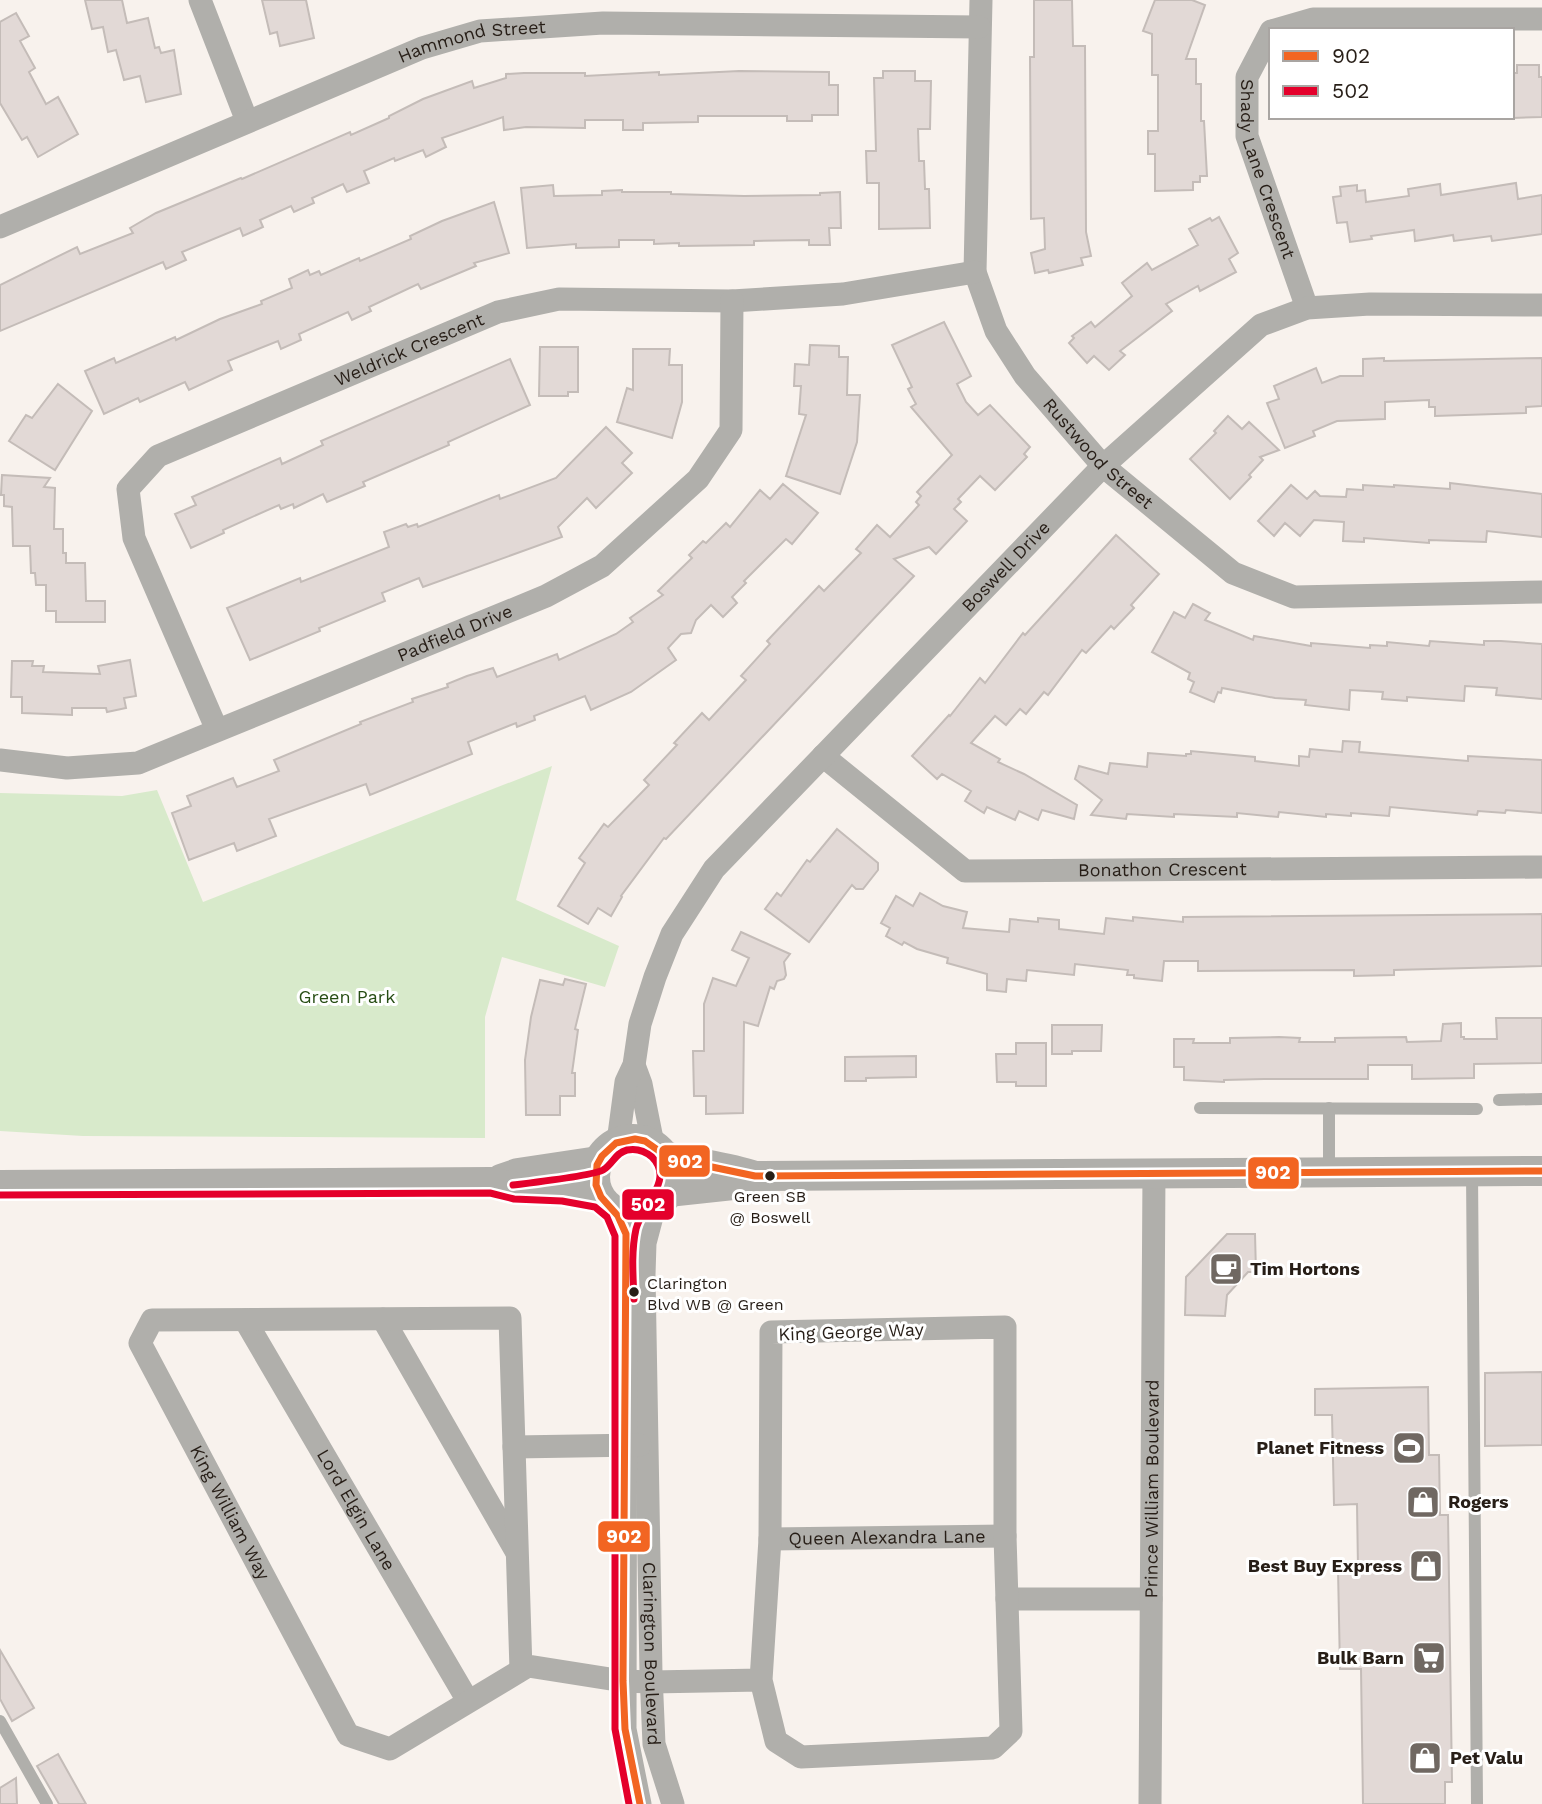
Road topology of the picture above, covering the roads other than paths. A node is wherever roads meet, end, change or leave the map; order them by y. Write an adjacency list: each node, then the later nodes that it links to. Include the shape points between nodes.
1 (200, 0): 7 (street)
2 (981, 0): 4 (street, Rustwood Street)
3 (1542, 19): 5 (street, Shady Lane Crescent, via 1313,19)
4 (979, 27): 7 (street, Hammond Street, via 603,23 480,31 422,48); 9 (street, Rustwood Street)
5 (1280, 28)
6 (1269, 37): 12 (street, Shady Lane Crescent, via 1247,77 1247,136)
7 (247, 121): 8 (street, Hammond Street)
8 (1, 224)
9 (975, 272): 10 (street, Weldrick Crescent, via 843,294); 13 (street, Rustwood Street, via 996,331 1025,376)
10 (732, 301): 15 (street, Padfield Drive, via 731,430 698,479 602,566 545,596); 15 (street, Weldrick Crescent, via 559,299 498,312 158,456 128,489 134,538)
11 (1542, 305): 12 (street, Boswell Drive, via 1370,304)
12 (1307, 309): 13 (street, Boswell Drive, via 1261,325)
13 (1103, 466): 14 (street, Rustwood Street, via 1233,573 1294,597); 16 (street, Boswell Drive)
14 (1542, 592)
15 (217, 730): 17 (street, Padfield Drive, via 138,763 67,768)
16 (823, 756): 18 (street, Bonathon Crescent, via 965,870); 19 (street, Boswell Drive, via 714,869 672,934 640,1024)
17 (0, 760)
18 (1542, 867)
19 (634, 1065): 25 (street, Boswell Drive); 26 (street, Boswell Drive)
20 (1542, 1099): 21 (lane)
21 (1499, 1100)
22 (1200, 1108): 23 (lane)
23 (1329, 1108): 24 (lane); 29 (lane)
24 (1477, 1109)
25 (659, 1150): 26 (street, via 636,1139); 31 (street); 34 (street, via 671,1178)
26 (608, 1151): 32 (street); 35 (street, via 595,1179)
27 (1542, 1171): 30 (street)
28 (1154, 1172): 29 (street); 31 (street); 43 (street, Prince William Boulevard)
29 (1329, 1172): 30 (street)
30 (1472, 1172): 55 (lane)
31 (755, 1176): 34 (street)
32 (491, 1182): 33 (street); 35 (street, via 516,1189 563,1191)
33 (0, 1185)
34 (661, 1201): 35 (street, via 635,1216); 38 (street, Clarington Boulevard, via 645,1243)
35 (608, 1204): 38 (street, Clarington Boulevard, via 626,1234)
36 (383, 1319): 37 (street, King William Way); 39 (street, King William Way, via 510,1318); 42 (street, King William Way)
37 (245, 1320): 49 (street, Lord Elgin Lane); 49 (street, King William Way, via 152,1320 140,1343 348,1735 390,1749)
38 (636, 1445): 39 (street); 47 (street, Clarington Boulevard); 48 (street, Clarington Boulevard)
39 (514, 1447): 42 (street, King William Way)
40 (1005, 1536): 41 (street, Queen Alexandra Lane); 41 (street, King George Way, via 1005,1327 771,1332); 44 (street, King George Way)
41 (770, 1539): 46 (street, King George Way)
42 (517, 1554): 45 (street, King William Way)
43 (1152, 1599): 44 (street); 54 (street, Prince William Boulevard)
44 (1007, 1600): 46 (street, King George Way, via 1011,1731 993,1748 801,1757 776,1741)
45 (521, 1670): 47 (street, via 528,1666); 49 (street, King William Way)
46 (761, 1680): 48 (street)
47 (623, 1681): 48 (street); 52 (street, Clarington Boulevard, via 625,1730)
48 (651, 1682): 53 (street, Clarington Boulevard, via 654,1744)
49 (468, 1702)
50 (1, 1725): 51 (lane)
51 (47, 1804)
52 (640, 1804)
53 (673, 1804)
54 (1150, 1804)
55 (1477, 1804)

